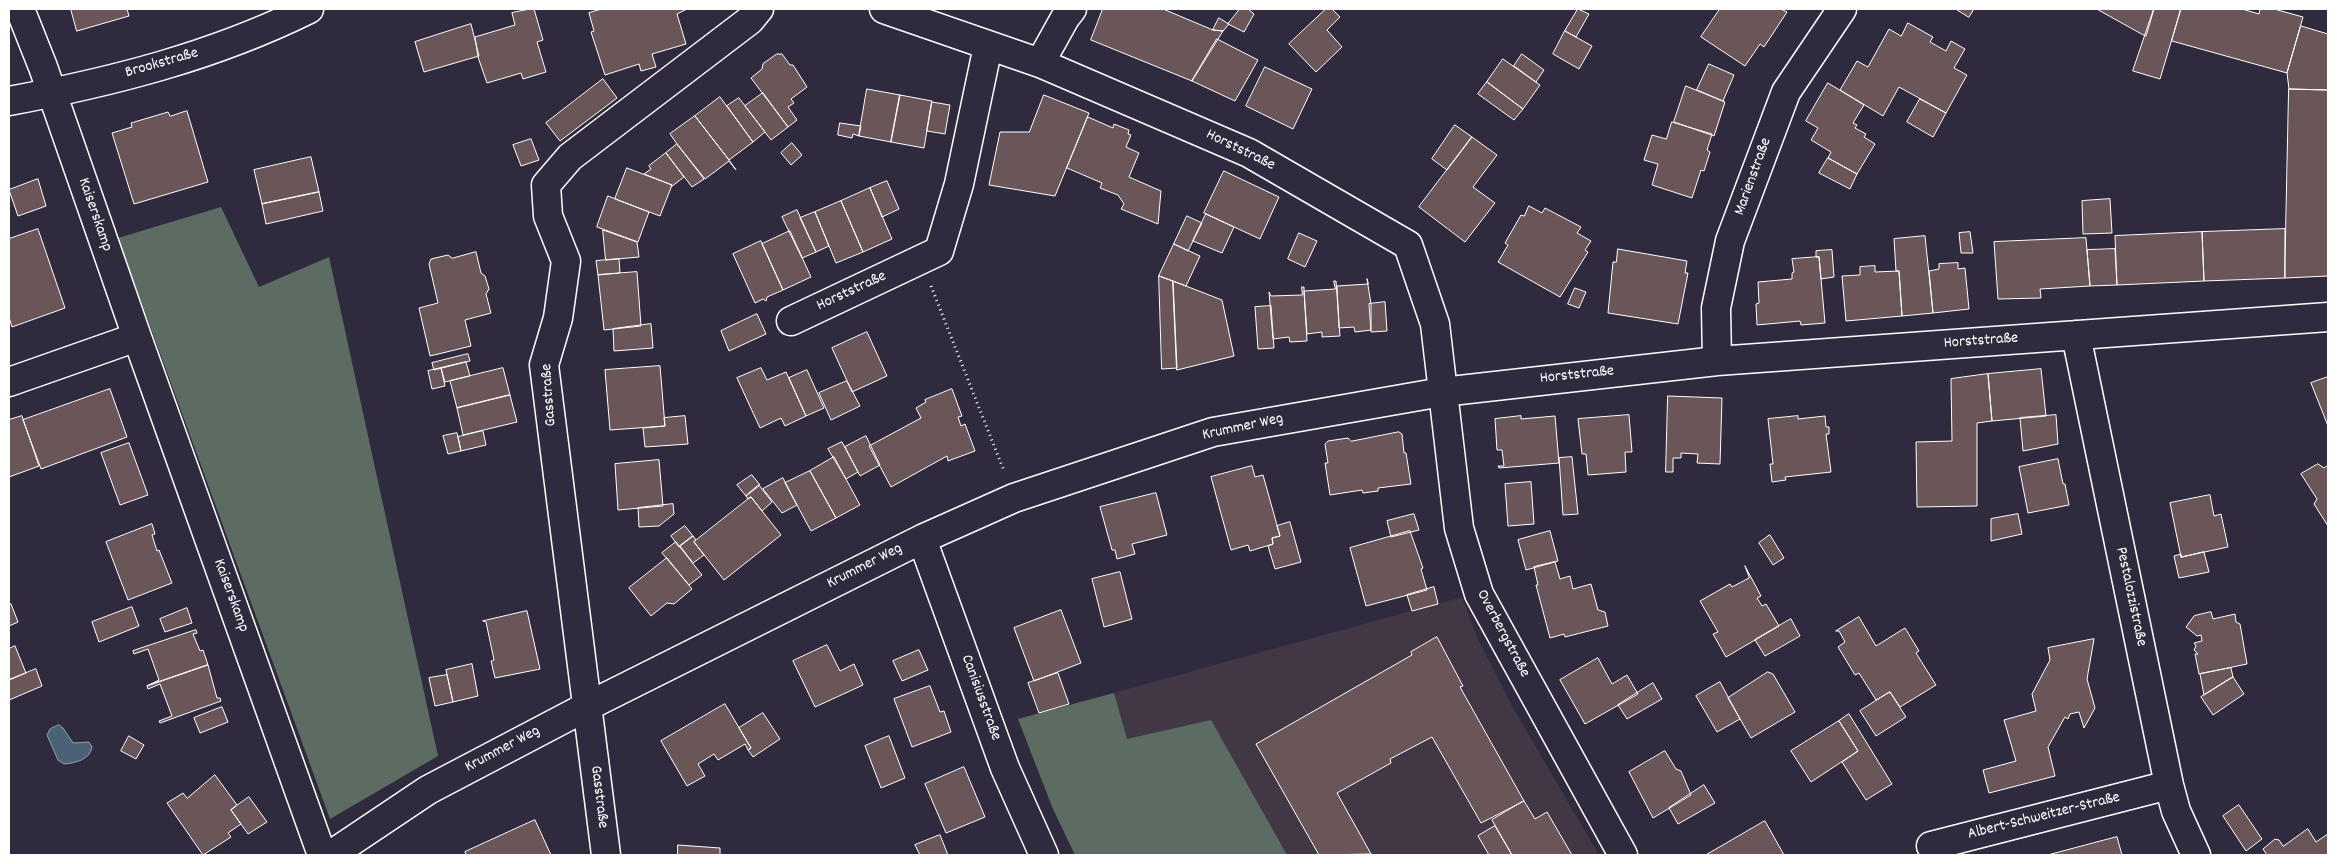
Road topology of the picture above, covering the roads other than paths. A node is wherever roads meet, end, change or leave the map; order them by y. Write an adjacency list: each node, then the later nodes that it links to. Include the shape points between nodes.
1 (20, 9): 9 (street, Kaiserskamp)
2 (309, 9): 9 (street, Brookstraße, via 226,46 167,65)
3 (759, 9): 19 (street, Gasstraße, via 750,20 570,157 546,185 548,216 566,260 558,318 544,366)
4 (884, 9): 7 (street, Horststraße)
5 (1072, 9): 8 (street)
6 (1842, 9): 15 (street, Marienstraße, via 1786,92 1730,241 1716,308)
7 (988, 46): 8 (street, Horststraße); 12 (street, Horststraße, via 959,184 939,251)
8 (1040, 63): 17 (street, Horststraße, via 1249,153 1408,245 1435,324)
9 (52, 93): 10 (street, Brookstraße); 14 (street, Kaiserskamp)
10 (9, 101)
11 (2328, 318): 13 (street, Horststraße)
12 (791, 321)
13 (2076, 335): 15 (street, Horststraße); 20 (street, Pestalozzistraße)
14 (137, 338): 16 (street); 21 (street, Kaiserskamp)
15 (1716, 361): 17 (street, Horststraße)
16 (9, 382)
17 (1442, 392): 18 (street, Krummer Weg, via 1213,432 1014,498); 25 (street, Overbergstraße, via 1459,528 1479,594)
18 (922, 539): 19 (street, Krummer Weg); 24 (street, Canisiusstraße, via 1005,768)
19 (586, 706): 22 (street, Krummer Weg, via 428,790); 23 (street, Gasstraße)
20 (2169, 785): 26 (street, Albert-Schweitzer-Straße, via 1931,846); 27 (street, Pestalozzistraße, via 2176,811)
21 (322, 855)
22 (331, 855)
23 (606, 855)
24 (1044, 855)
25 (1622, 855)
26 (1937, 855)
27 (2196, 855)

